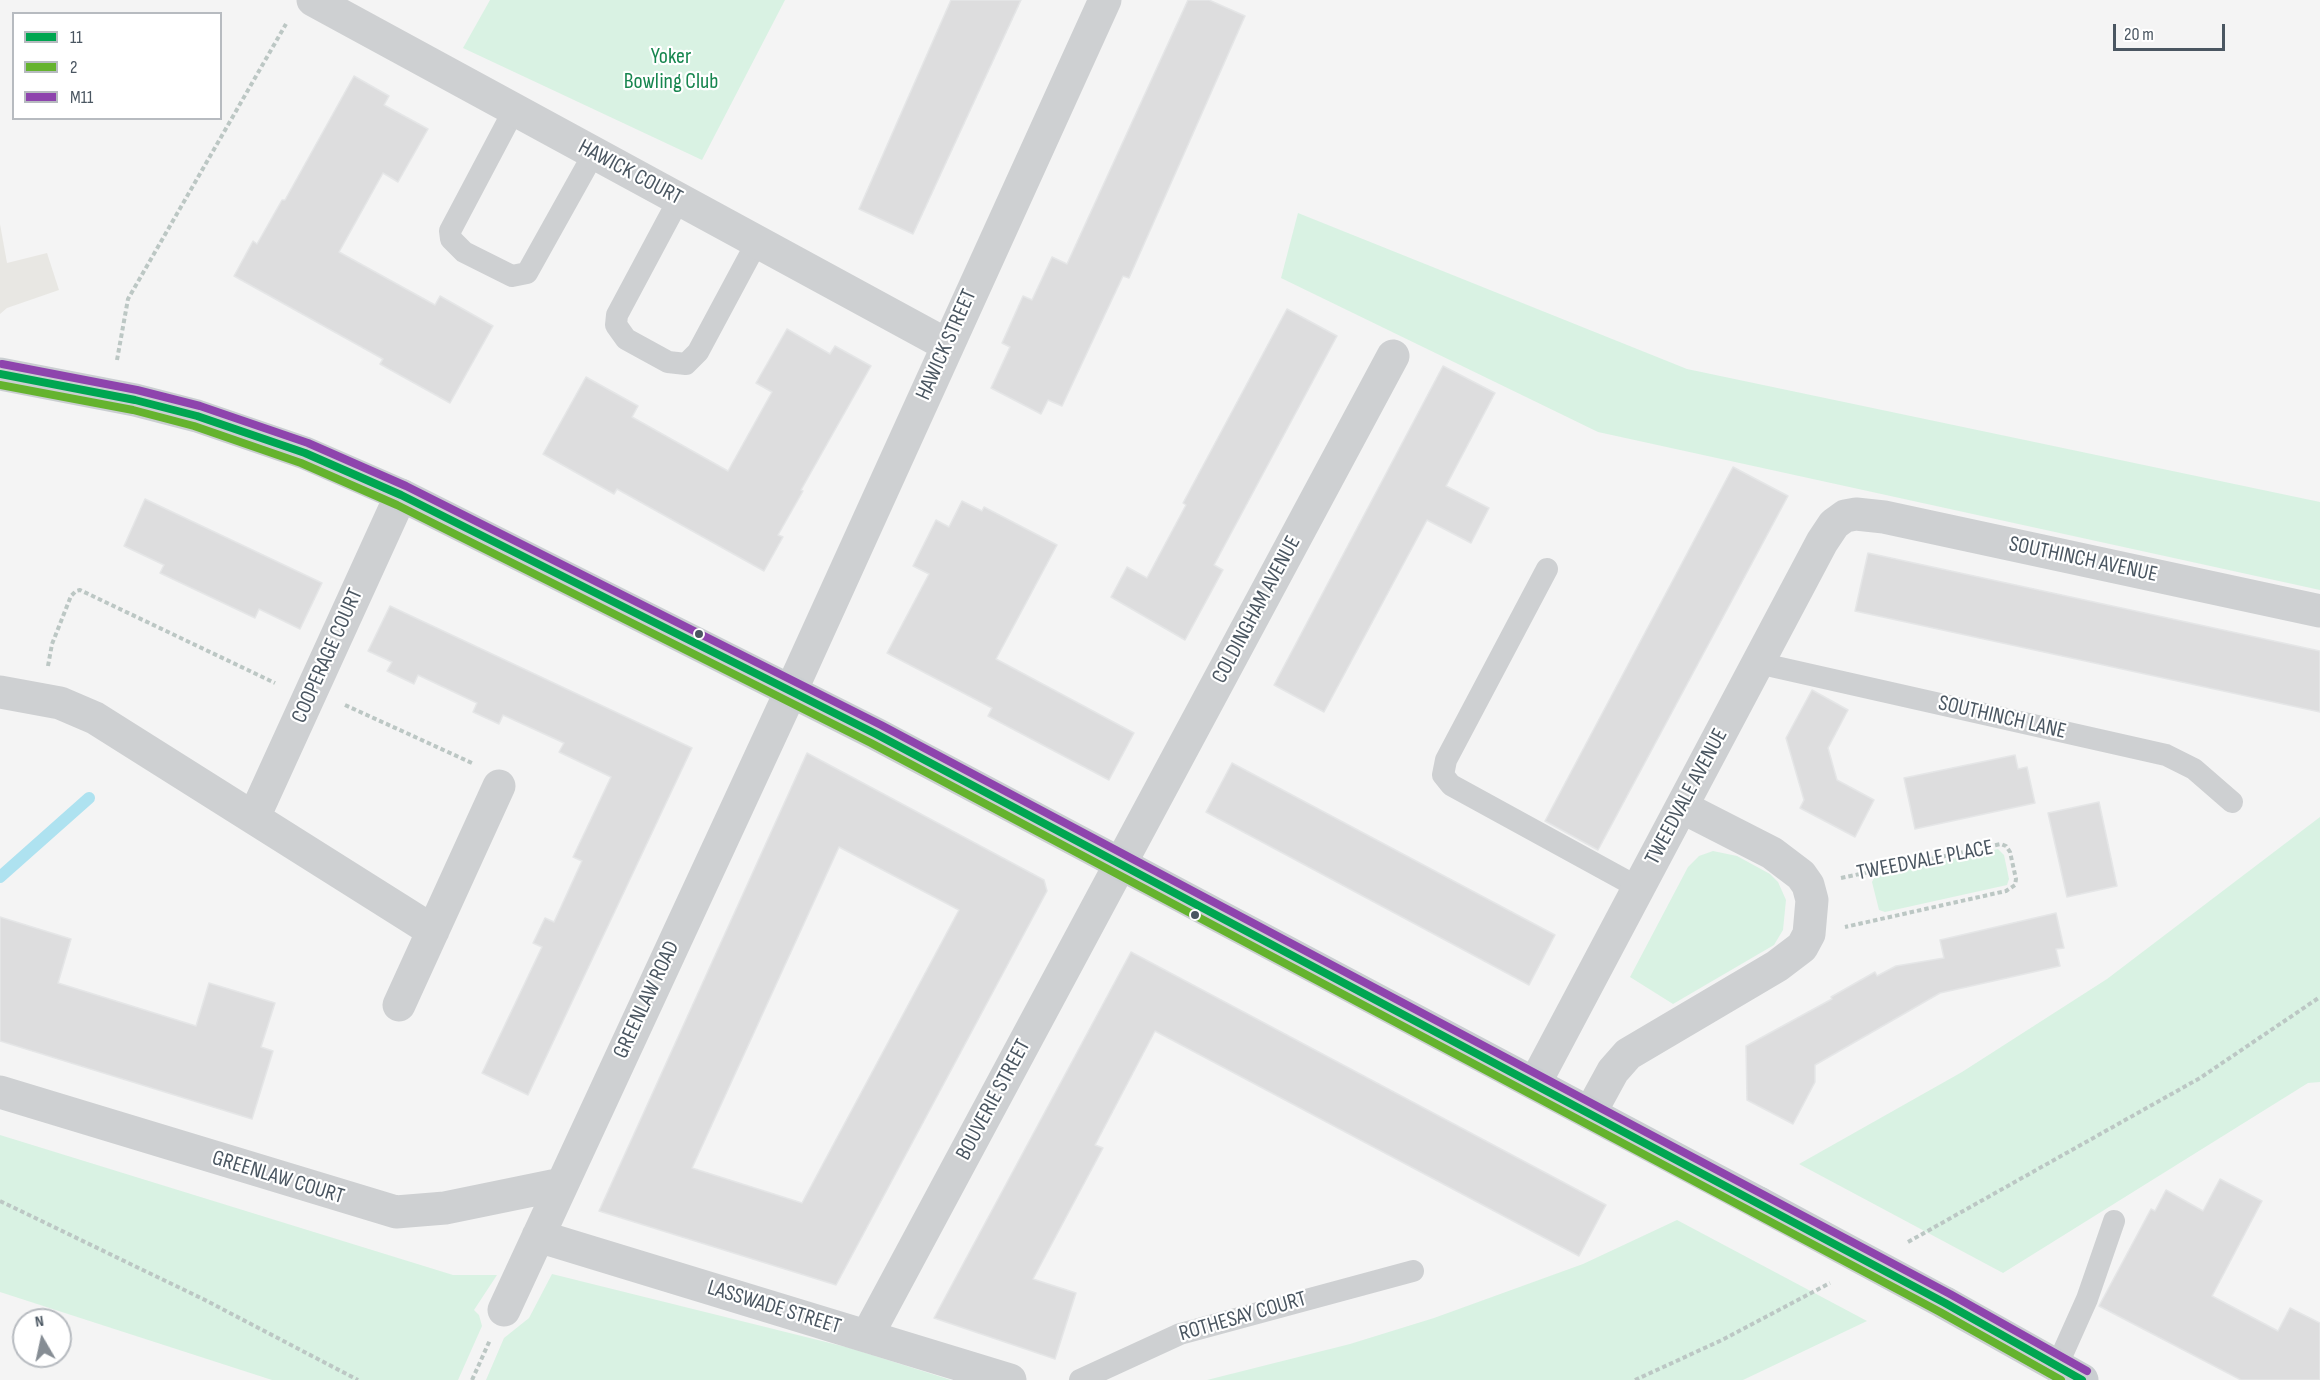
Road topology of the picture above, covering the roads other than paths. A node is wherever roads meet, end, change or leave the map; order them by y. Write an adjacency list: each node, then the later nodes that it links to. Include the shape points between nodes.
1 (1105, 0): 7 (street, HAWICK STREET)
2 (301, 10): 3 (street, HAWICK COURT)
3 (514, 110): 4 (street, HAWICK COURT); 4 (lane, via 450,231 451,239 464,252 512,276 527,273)
4 (594, 153): 5 (street, HAWICK COURT)
5 (679, 199): 6 (street, HAWICK COURT); 6 (lane, via 617,315 619,332 637,345 686,364)
6 (757, 242): 7 (street, HAWICK COURT)
7 (947, 345): 15 (street, HAWICK STREET)
8 (1393, 356): 21 (street, COLDINGHAM AVENUE)
9 (0, 374): 10 (main road, via 196,416 305,453)
10 (401, 495): 15 (main road); 20 (street, COOPERAGE COURT)
11 (1845, 516): 13 (street, SOUTHINCH AVENUE, via 1884,517); 14 (street, TWEEDVALE AVENUE, via 1822,542)
12 (1546, 569): 22 (lane, via 1446,760 1443,775 1451,784)
13 (2320, 611)
14 (1758, 663): 18 (lane, SOUTHINCH LANE, via 2166,756 2194,769); 19 (street, TWEEDVALE AVENUE)
15 (791, 691): 21 (main road); 28 (street, GREENLAW ROAD)
16 (0, 692): 20 (street, via 75,708)
17 (488, 776): 23 (street)
18 (2232, 802)
19 (1682, 807): 22 (street, TWEEDVALE AVENUE); 27 (street, via 1780,858 1801,875 1808,885 1813,913 1809,934 1802,946 1777,966 1628,1054 1613,1071)
20 (254, 817): 23 (street)
21 (1121, 863): 25 (main road); 33 (street, BOUVERIE STREET)
22 (1638, 888): 25 (street, TWEEDVALE AVENUE)
23 (433, 931): 24 (street)
24 (399, 1005)
25 (1535, 1083): 27 (main road)
26 (0, 1092): 28 (street, GREENLAW COURT, via 396,1212 446,1208)
27 (1590, 1113): 34 (main road, bridge)
28 (562, 1184): 30 (street, GREENLAW ROAD)
29 (2115, 1221): 34 (lane, via 2087,1299)
30 (538, 1236): 32 (street, GREENLAW ROAD); 33 (street, LASSWADE STREET)
31 (1413, 1271): 36 (lane, ROTHESAY COURT, via 1180,1334)
32 (504, 1310)
33 (867, 1336): 35 (street, LASSWADE STREET)
34 (2069, 1373)
35 (1010, 1380)
36 (1080, 1380)

